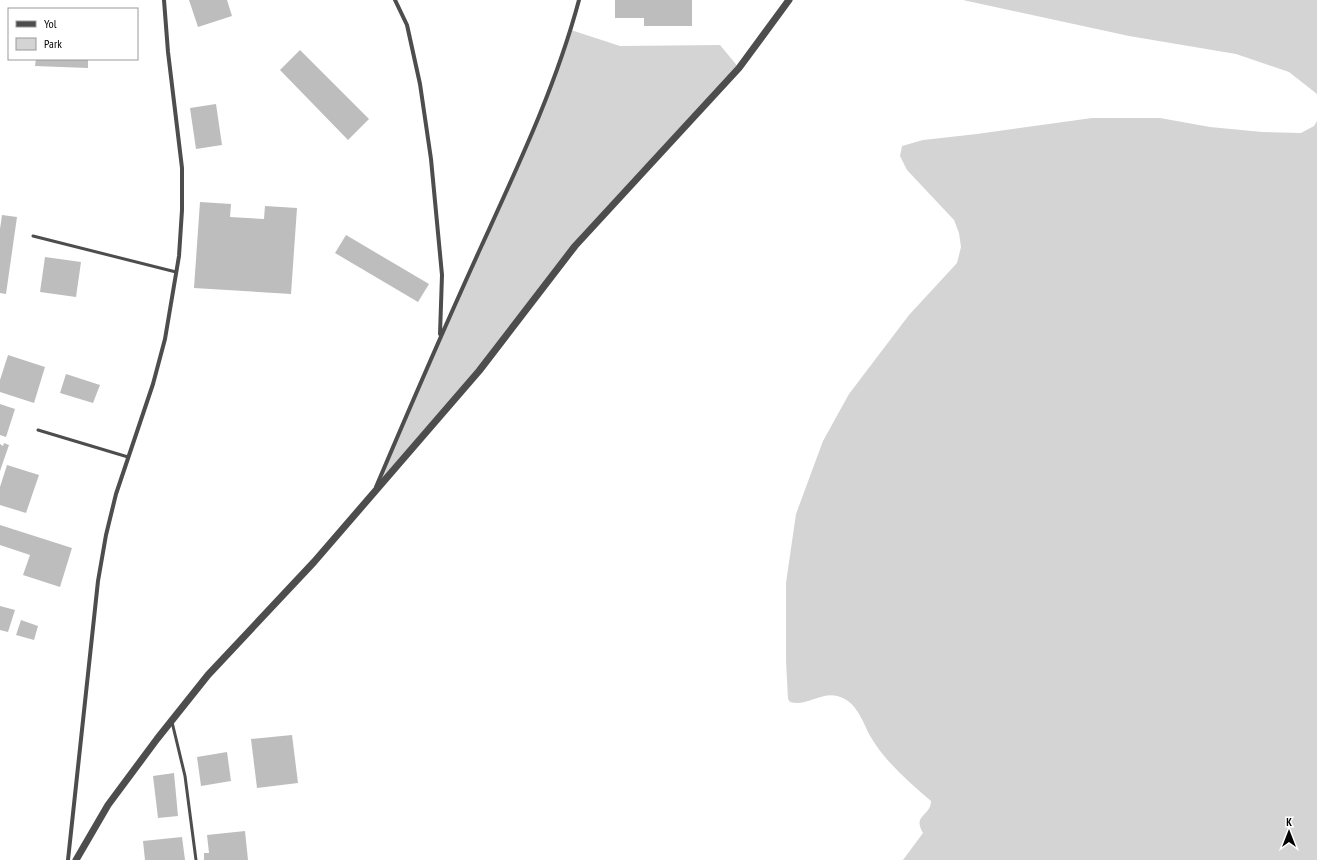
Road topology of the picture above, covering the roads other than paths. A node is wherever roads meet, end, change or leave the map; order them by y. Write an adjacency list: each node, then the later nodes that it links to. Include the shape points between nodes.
1 (164, 0): 6 (street, via 182,168 182,210)
2 (395, 0): 7 (street, via 407,25 420,84 431,159 442,275)
3 (579, 0): 7 (street, via 547,97)
4 (789, 0): 10 (street, via 739,68 575,246 479,371)
5 (33, 236): 6 (lane)
6 (176, 272): 9 (street, via 165,339 153,384)
7 (440, 336): 10 (street)
8 (38, 430): 9 (lane)
9 (128, 457): 12 (street, via 106,535 98,581)
10 (373, 493): 11 (street, via 314,562 208,675)
11 (172, 720): 13 (street, via 108,805); 14 (lane, via 185,776)
12 (68, 860)
13 (76, 860)
14 (196, 860)

